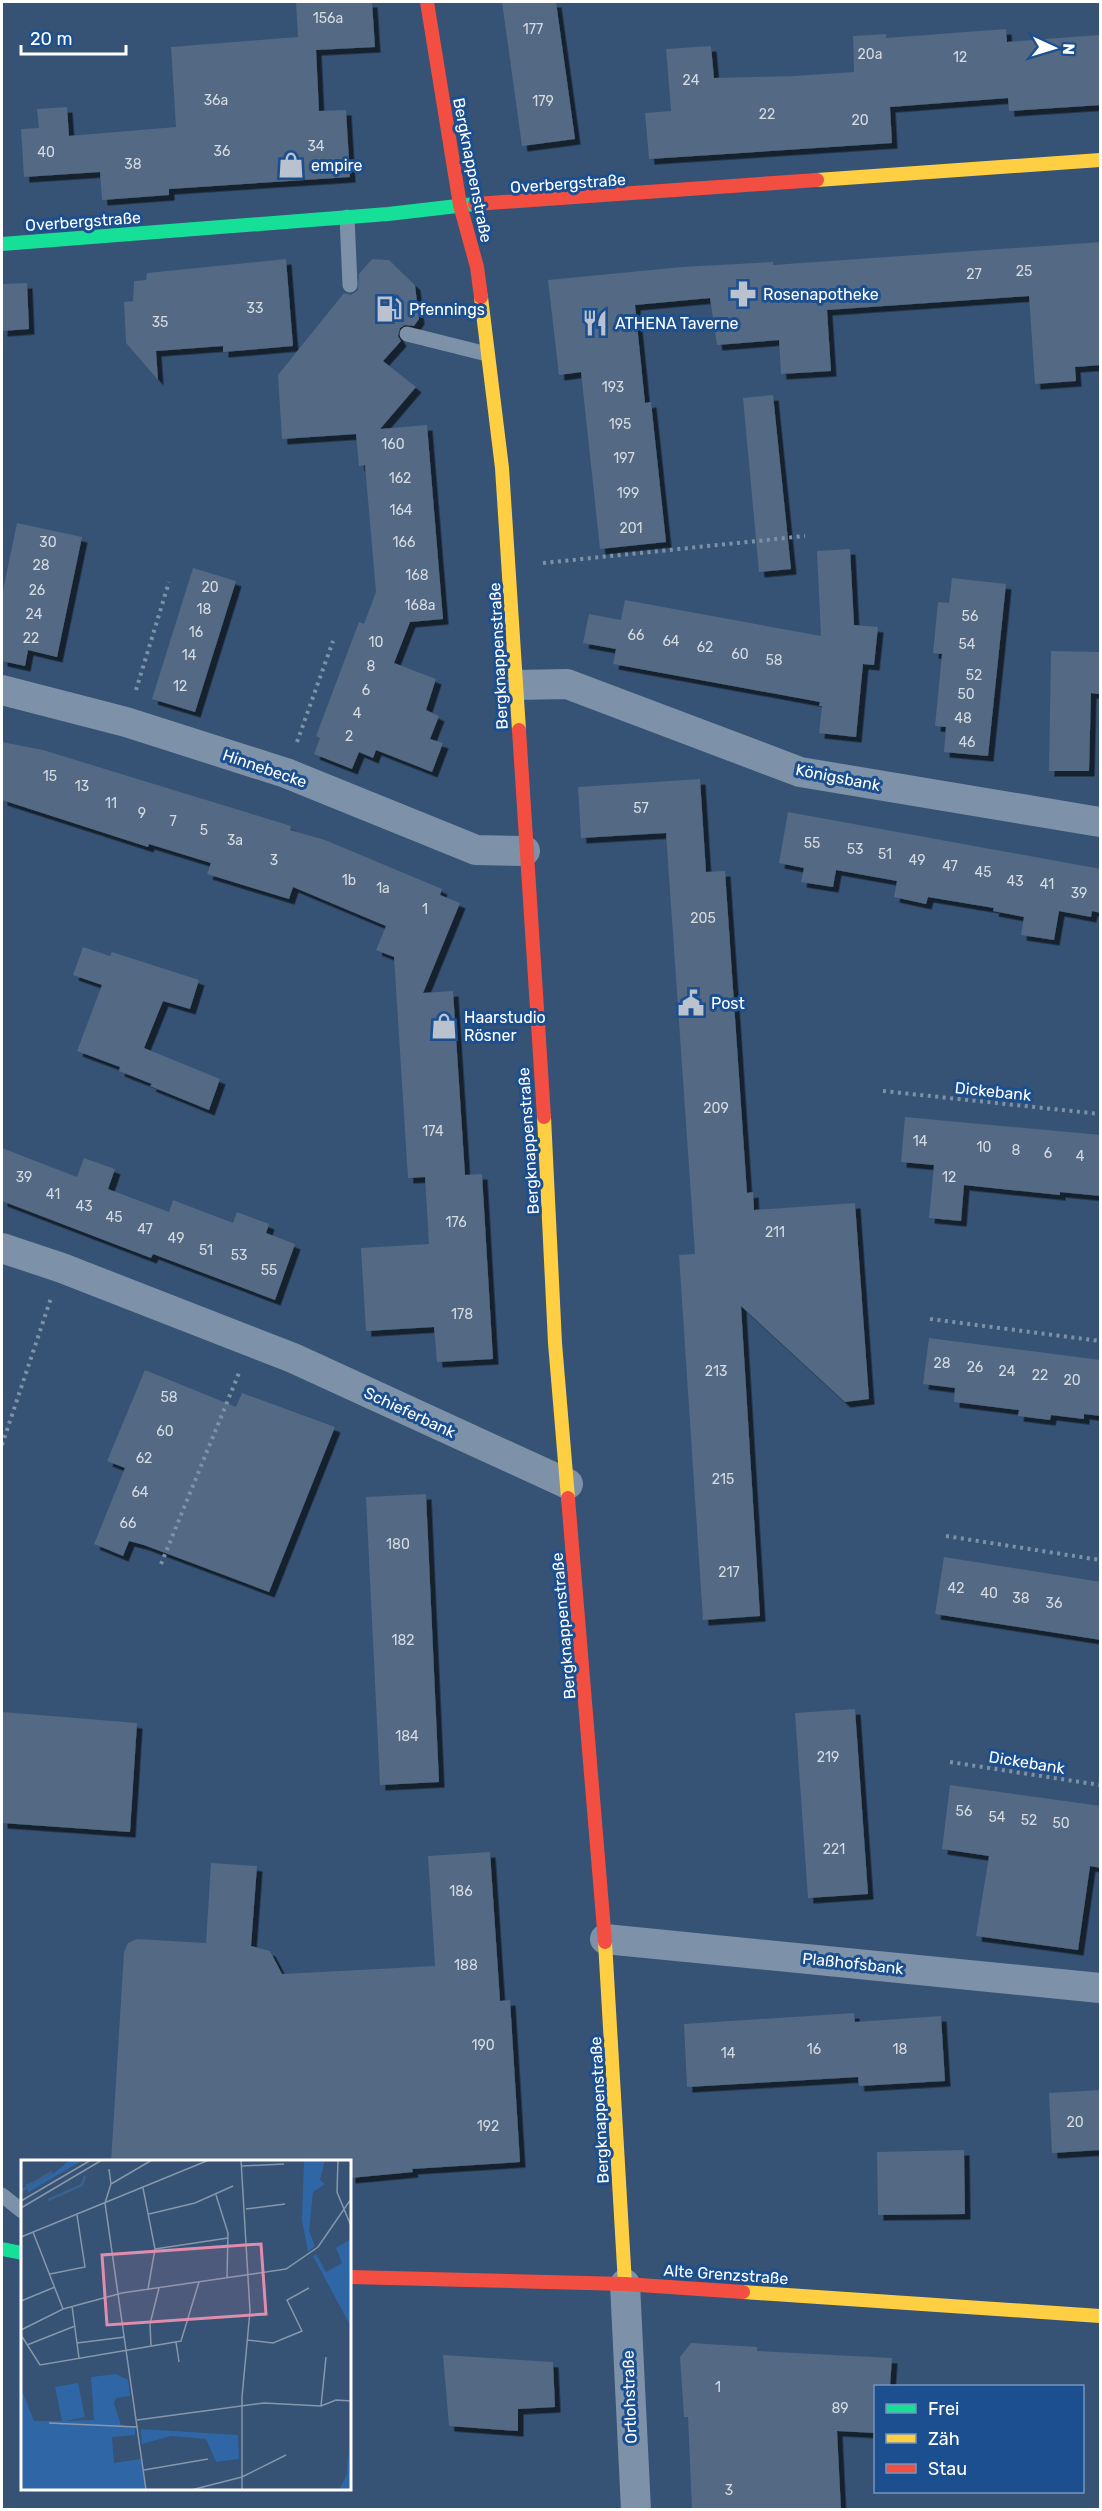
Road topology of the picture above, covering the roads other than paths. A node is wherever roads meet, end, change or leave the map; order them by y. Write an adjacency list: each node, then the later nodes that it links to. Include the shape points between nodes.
1 (427, 2): 3 (street, Bergknappenstraße)
2 (1101, 160): 3 (street, Overbergstraße)
3 (460, 205): 4 (street, Overbergstraße); 8 (street, Bergknappenstraße, via 477,267)
4 (347, 217): 5 (street, Overbergstraße); 6 (lane)
5 (2, 244)
6 (350, 285)
7 (407, 334): 8 (lane)
8 (487, 354): 9 (street, Bergknappenstraße, via 502,468)
9 (516, 686): 11 (street, Königsbank, via 567,684 800,772); 12 (street, Bergknappenstraße)
10 (2, 690): 12 (street, Hinnebecke, via 126,722 286,773 476,850)
11 (1101, 822)
12 (525, 851): 14 (street, Bergknappenstraße, via 555,1343)
13 (2, 1248): 14 (street, Schieferbank, via 292,1358)
14 (568, 1484): 15 (street, Bergknappenstraße)
15 (604, 1939): 16 (street, Plaßhofsbank); 22 (street, Bergknappenstraße)
16 (1101, 1988)
17 (2, 2195): 18 (lane)
18 (21, 2210)
19 (2, 2249): 20 (street)
20 (21, 2253)
21 (351, 2277): 22 (street, Alte Grenzstraße)
22 (625, 2284): 23 (street, Alte Grenzstraße); 24 (street, Ortlohstraße)
23 (1101, 2316)
24 (636, 2510)

